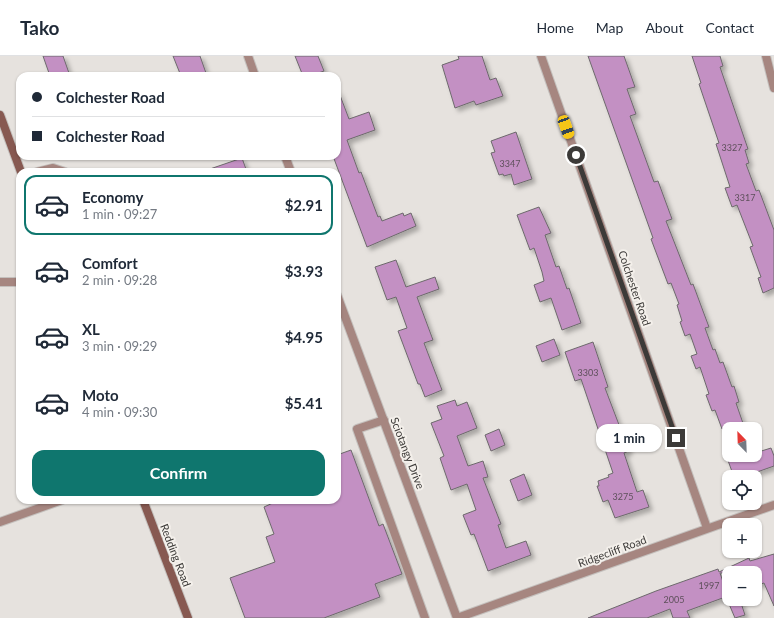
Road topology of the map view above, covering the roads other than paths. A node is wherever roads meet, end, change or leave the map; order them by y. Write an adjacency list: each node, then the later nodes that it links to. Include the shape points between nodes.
1 (248, 56): 4 (street)
2 (541, 56): 16 (street, Colchester Road)
3 (766, 56): 5 (street)
4 (254, 72)
5 (774, 88)
6 (0, 115): 7 (main road)
7 (16, 158)
8 (0, 282): 9 (street)
9 (16, 282)
10 (341, 306): 11 (street, Sciotangy Drive)
11 (384, 420): 18 (street, via 357,429); 19 (street, Sciotangy Drive)
12 (51, 504): 15 (street)
13 (145, 504): 17 (main road, Redding Road)
14 (774, 505): 16 (street, Ridgecliff Road)
15 (0, 522)
16 (707, 528): 19 (street, Ridgecliff Road)
17 (188, 618)
18 (425, 618)
19 (457, 618)

